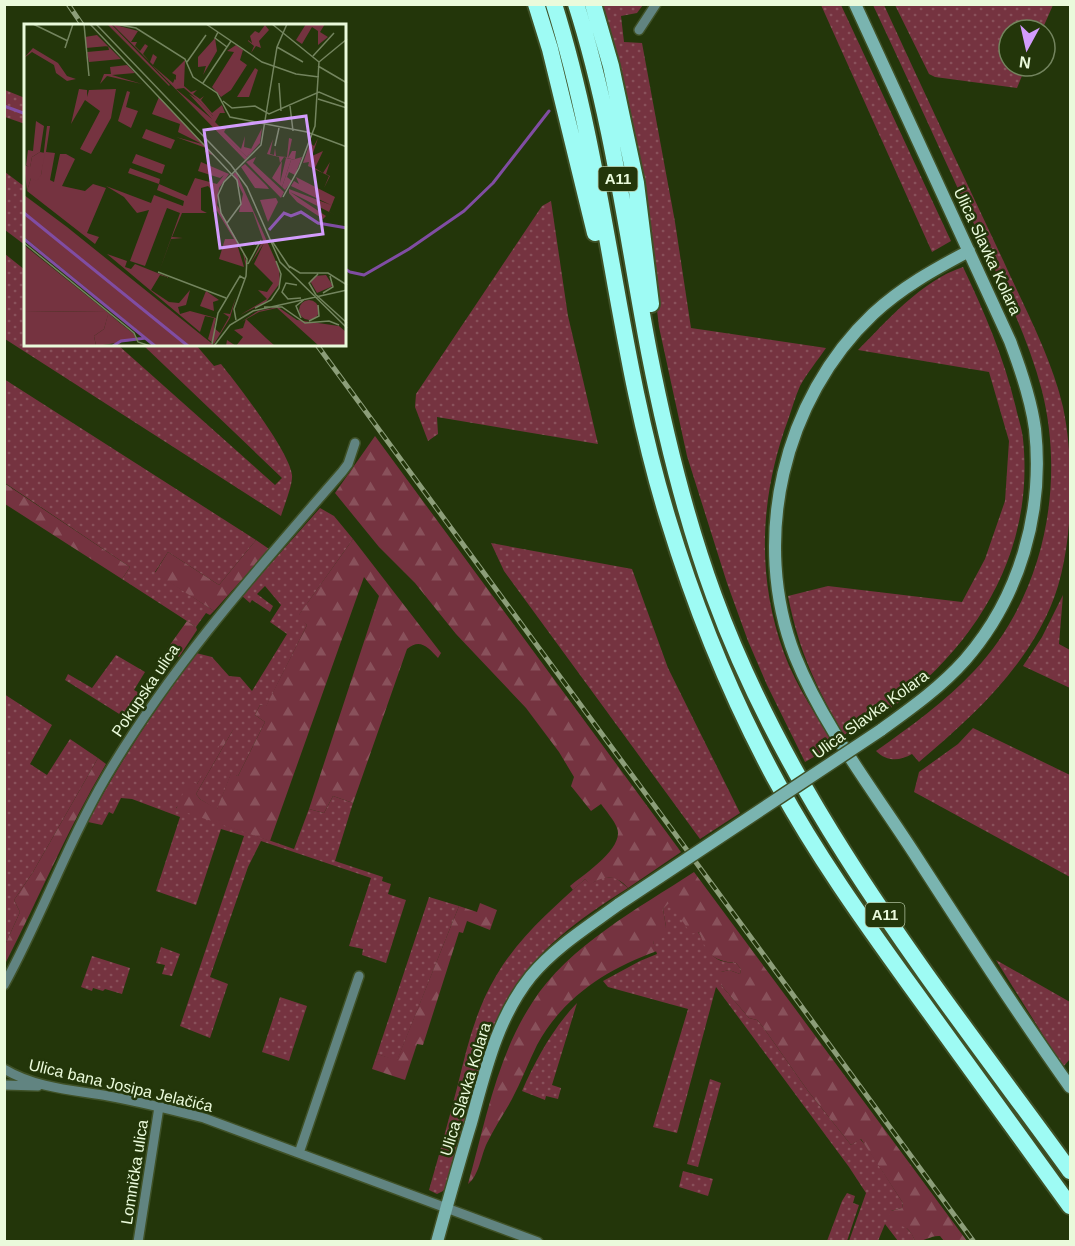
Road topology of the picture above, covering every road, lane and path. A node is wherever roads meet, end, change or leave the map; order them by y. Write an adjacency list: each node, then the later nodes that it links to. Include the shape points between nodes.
1 (536, 4): 9 (highway, via 604,270)
2 (554, 4): 9 (highway, A11, via 578,92)
3 (576, 4): 10 (highway, A11, via 619,182)
4 (593, 4): 10 (highway, via 611,66 636,183 653,322)
5 (656, 4): 7 (street)
6 (855, 4): 8 (main road, Ulica Slavka Kolara)
7 (639, 30)
8 (969, 250): 17 (main road, via 918,278 874,313 846,343 818,384 797,428 781,485 776,534 778,585 795,655 823,712); 22 (main road, Ulica Slavka Kolara, bridge, via 1010,341 1035,428 1032,522 1006,599 981,639 942,683 881,730 619,904 566,943 532,975 507,1012 489,1059)
9 (616, 285): 21 (highway, A11, via 646,440 667,518 696,607 736,700 778,784 837,882)
10 (650, 356): 20 (highway, A11, via 685,506 714,596 754,690 796,773 873,898)
11 (355, 443): 13 (street, Pokupska ulica, via 342,472 197,642 142,717 97,792)
12 (359, 976): 19 (street)
13 (4, 985)
14 (4, 1069): 16 (street, Ulica bana Josipa Jelačića)
15 (4, 1085): 16 (street)
16 (45, 1086): 18 (street, Ulica bana Josipa Jelačića)
17 (1071, 1087)
18 (159, 1107): 19 (street, Ulica bana Josipa Jelačića, via 204,1118); 23 (street, Lomnička ulica)
19 (299, 1153): 22 (street, Ulica bana Josipa Jelačića)
20 (1071, 1171)
21 (1071, 1206)
22 (447, 1207): 24 (main road, Ulica Slavka Kolara); 25 (street, Ulica bana Josipa Jelačića)
23 (138, 1242)
24 (437, 1242)
25 (538, 1242)

